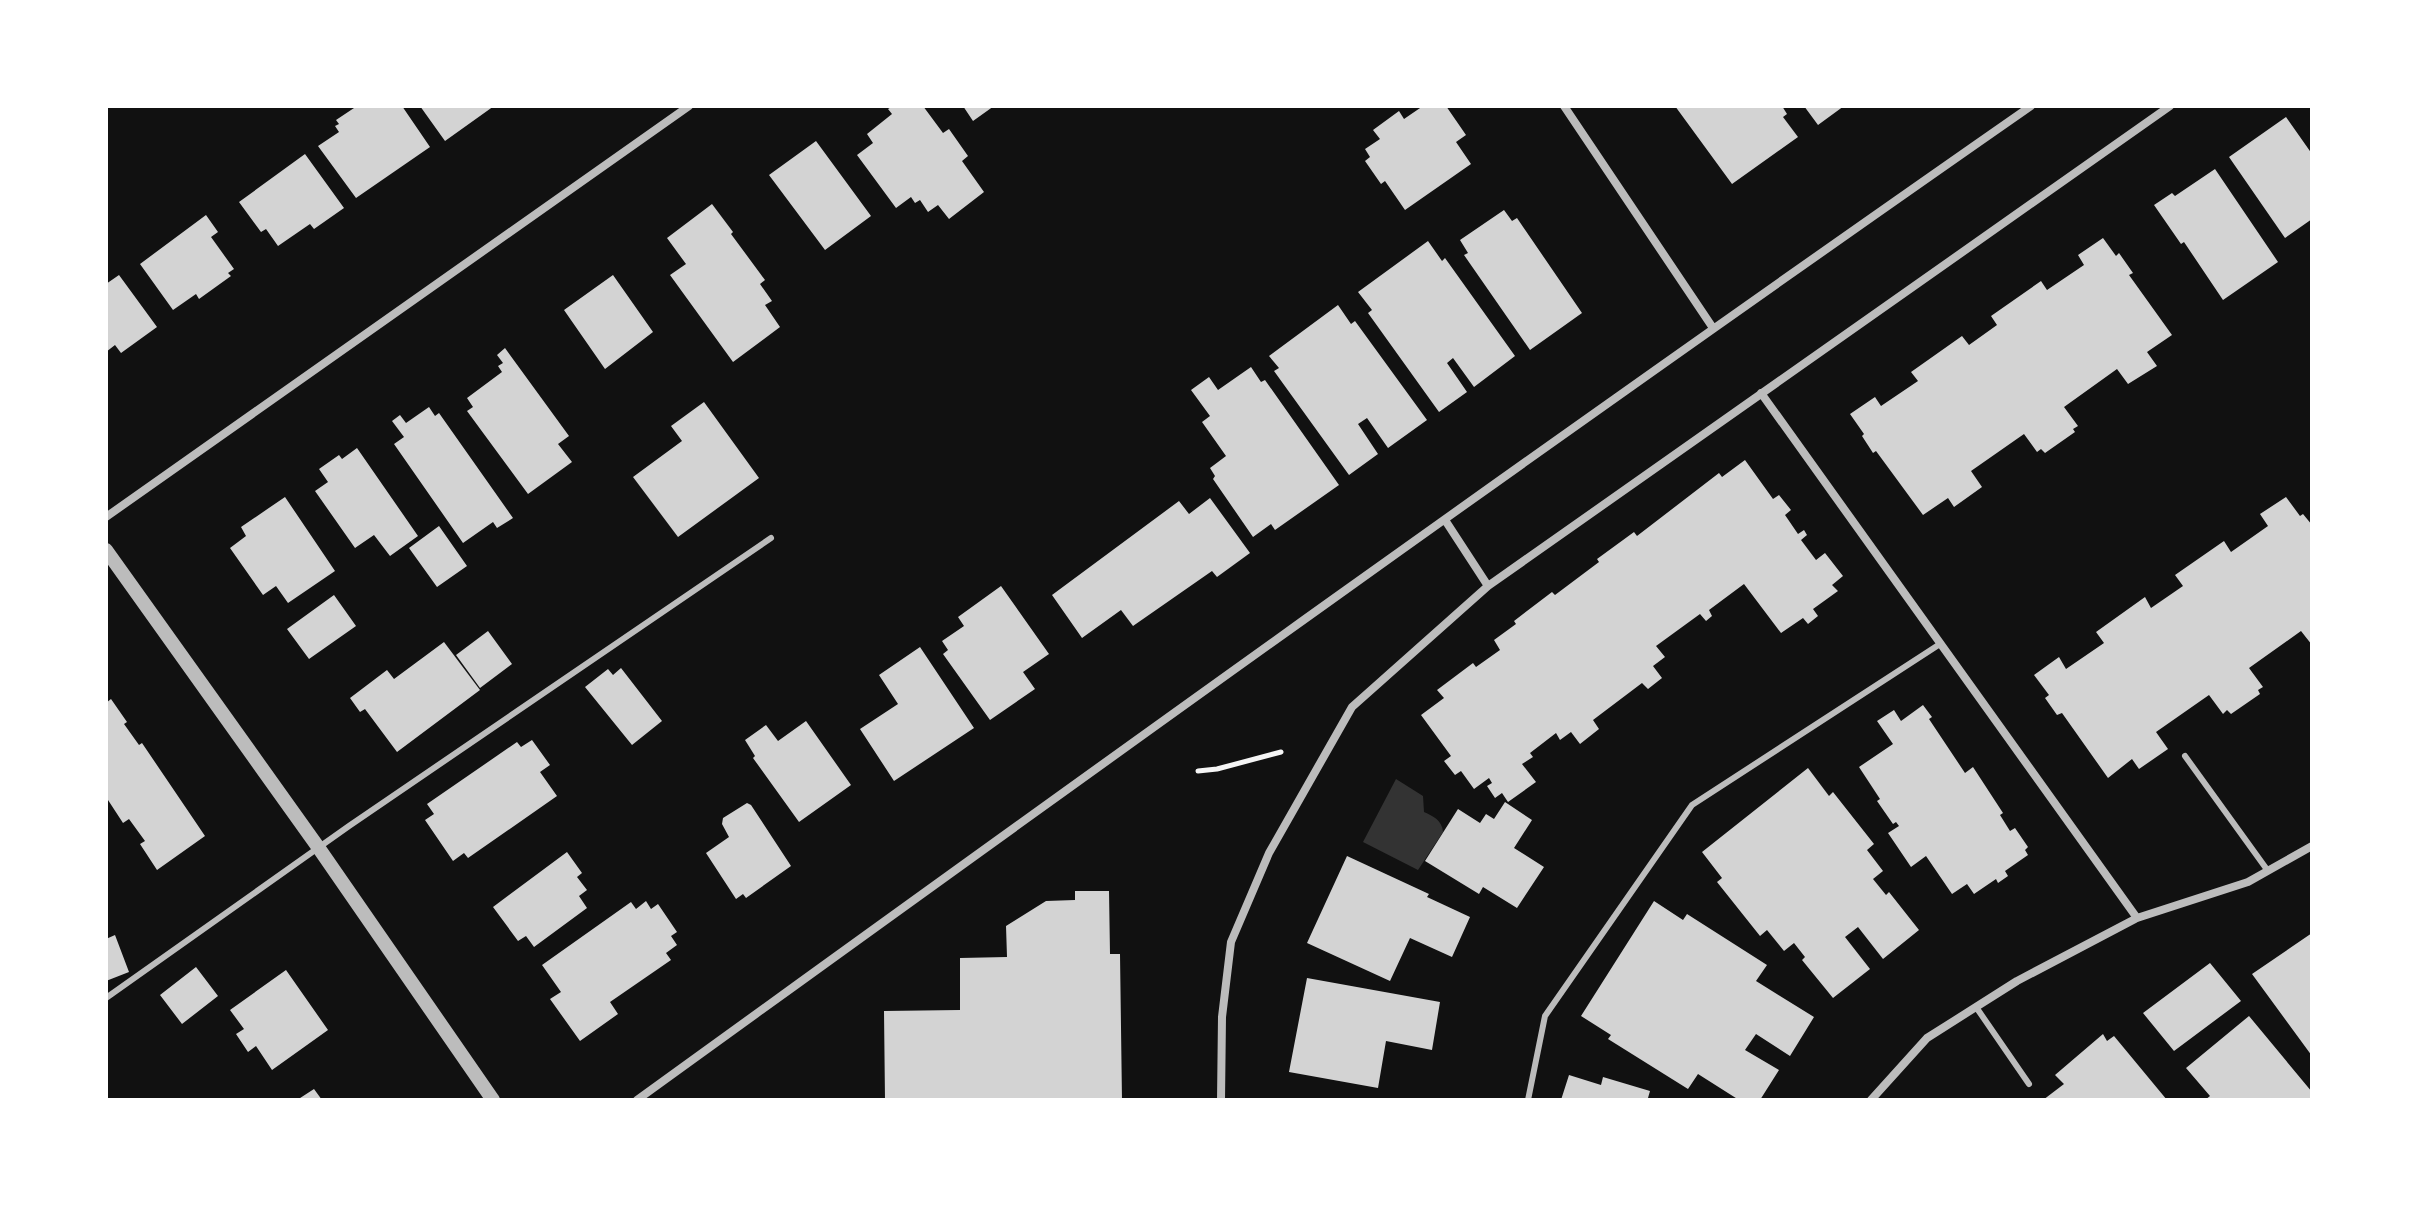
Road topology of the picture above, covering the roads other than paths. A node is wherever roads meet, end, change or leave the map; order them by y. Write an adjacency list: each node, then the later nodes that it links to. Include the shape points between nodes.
1 (689, 106): 7 (street)
2 (1564, 106): 5 (street)
3 (2031, 106): 5 (street)
4 (2170, 106): 6 (street)
5 (1713, 328): 8 (street)
6 (1761, 393): 11 (street); 12 (street)
7 (106, 517)
8 (1445, 520): 11 (street); 22 (street)
9 (771, 538): 15 (lane)
10 (106, 550): 15 (street)
11 (1488, 586): 23 (street, via 1352,707 1276,839 1231,942 1222,1017)
12 (1940, 644): 17 (street); 24 (lane, via 1692,805 1545,1016)
13 (2185, 756): 16 (lane)
14 (2312, 846): 16 (street)
15 (318, 847): 18 (lane); 21 (street)
16 (2268, 871): 17 (street)
17 (2137, 918): 19 (street)
18 (106, 998)
19 (1976, 1007): 20 (lane); 25 (street, via 1927,1038)
20 (2029, 1084)
21 (493, 1100)
22 (637, 1100)
23 (1221, 1100)
24 (1528, 1100)
25 (1871, 1100)

